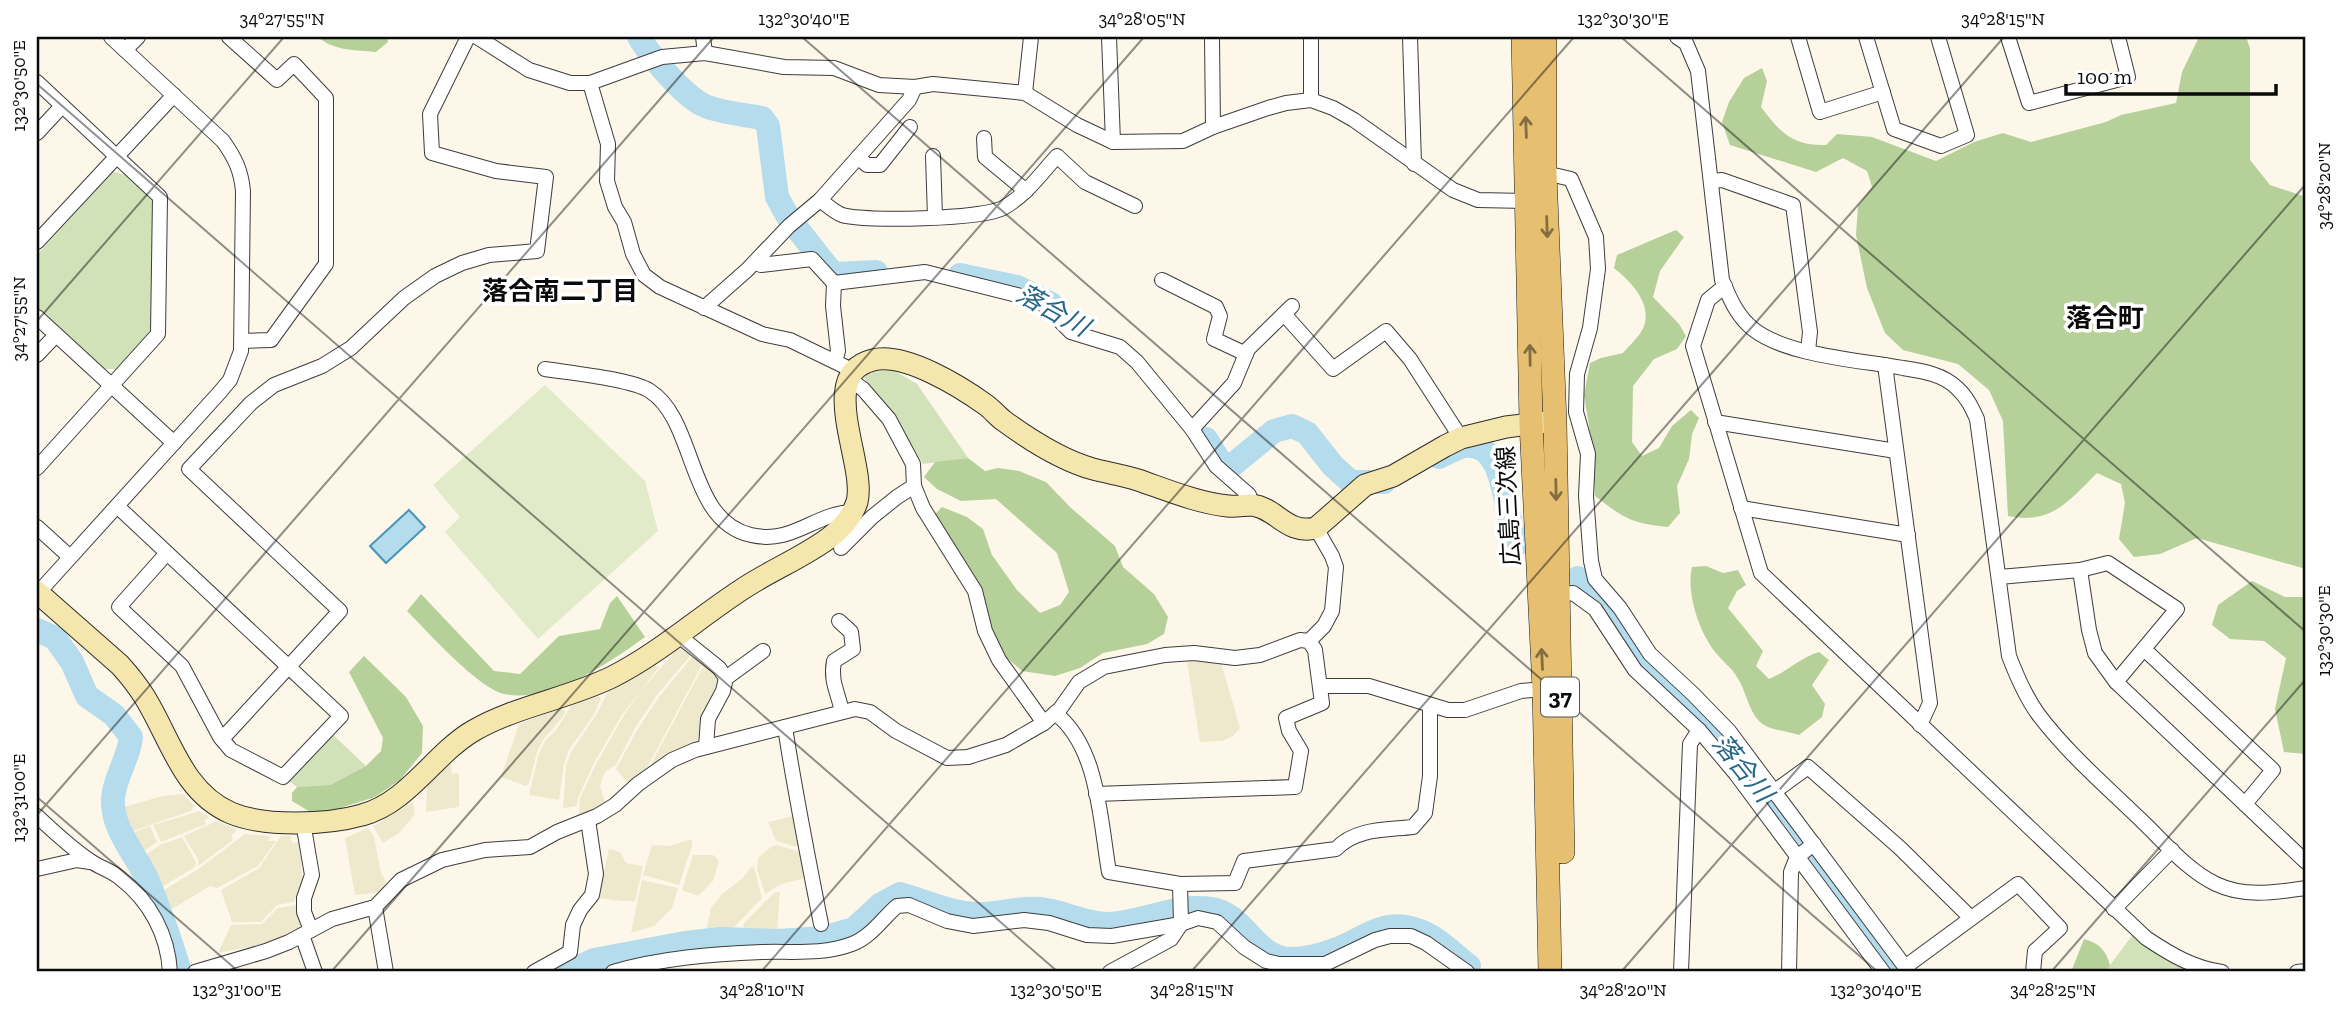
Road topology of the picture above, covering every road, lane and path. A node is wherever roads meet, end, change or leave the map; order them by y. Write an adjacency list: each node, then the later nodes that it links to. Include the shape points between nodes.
1 (111, 37): 20 (street)
2 (138, 37): 20 (street)
3 (229, 37): 54 (street, via 277,80 294,64 326,98 327,264 271,340)
4 (468, 37): 91 (street, via 430,114 432,153 496,171 546,177 537,251 489,255 435,276 351,348 274,385 251,403 190,469 340,611)
5 (477, 37): 23 (street, via 529,70 570,83)
6 (703, 37): 21 (street)
7 (1031, 37): 26 (street)
8 (1109, 37): 34 (street)
9 (1212, 37): 31 (street)
10 (1311, 37): 28 (street)
11 (1410, 37): 38 (street)
12 (1523, 37): 43 (main road, 広島三次線 / 37, one-way to 12)
13 (1545, 37): 39 (main road, 広島三次線 / 37)
14 (1677, 37): 40 (street, via 1686,43 1698,71)
15 (1797, 37): 25 (street, via 1820,112)
16 (1866, 37): 25 (street)
17 (1938, 37): 25 (street, via 1967,135 1941,146 1894,129)
18 (2008, 37): 19 (street, via 2029,103 2128,77)
19 (2118, 37)
20 (125, 50): 27 (street)
21 (705, 53): 23 (street, via 656,59); 24 (street, via 784,67 834,68 879,85)
22 (37, 82): 29 (street)
23 (590, 83): 51 (street, via 608,144 607,181 633,254 644,275)
24 (915, 87): 26 (street, via 933,84); 37 (street, via 909,100)
25 (1883, 92)
26 (1025, 93): 34 (street)
27 (174, 95): 35 (street); 54 (street, via 223,141 241,173)
28 (1311, 100): 31 (street, via 1286,103); 38 (street, via 1354,120)
29 (62, 106): 32 (street); 35 (street)
30 (910, 127): 37 (street, via 880,165 867,165)
31 (1213, 127): 34 (street, via 1183,141)
32 (37, 133)
33 (984, 138): 41 (street, via 985,158)
34 (1113, 142)
35 (117, 156): 46 (street); 62 (street, via 160,197 158,334)
36 (933, 156): 45 (street)
37 (858, 157): 42 (street)
38 (1414, 164): 43 (street, via 1453,190 1478,200)
39 (1545, 173): 63 (main road, 広島三次線 / 37, one-way to 63); 105 (street, via 1571,179 1596,237 1598,270 1590,328 1577,374 1576,412 1588,454 1586,496 1595,579 1650,654 1729,731)
40 (1711, 181): 50 (street); 55 (street, via 1722,180 1793,205 1810,332)
41 (1026, 191): 44 (street, via 1057,156 1086,182); 45 (street, via 1000,210)
42 (820, 200): 45 (street, via 839,214 860,219); 47 (street)
43 (1528, 201): 65 (main road, 広島三次線 / 37, one-way to 43)
44 (1135, 206)
45 (935, 217)
46 (37, 242)
47 (755, 263): 49 (street, via 812,259); 51 (street)
48 (1162, 280): 56 (street, via 1216,307 1220,316 1214,339)
49 (834, 284): 58 (street); 66 (street, via 925,272 1042,303 1071,332 1120,347)
50 (1725, 286): 55 (street, via 1736,311 1752,328 1770,341); 64 (street, via 1709,300 1693,346)
51 (704, 308): 58 (street)
52 (37, 317): 53 (street)
53 (56, 335): 57 (street); 62 (street)
54 (242, 341): 68 (street, via 230,380)
55 (1808, 351): 59 (street)
56 (1246, 354): 66 (street, via 1234,383); 67 (street, via 1288,310 1333,369 1386,331 1410,359)
57 (37, 355)
58 (835, 361): 61 (street)
59 (1885, 365): 69 (street); 83 (street, via 1932,373 1956,386 1970,402 1977,419)
60 (545, 369): 75 (street, via 650,391 664,403 716,513 731,528 748,535 787,535 838,512)
61 (851, 375): 71 (street, via 889,419 913,464); 72 (street, via 870,360 903,361 958,387 1033,441 1075,463 1230,507); 75 (street, via 844,400)
62 (111, 386): 68 (street); 70 (street)
63 (1555, 422): 65 (street); 85 (main road, 広島三次線 / 37, one-way to 85)
64 (1715, 422): 69 (street); 74 (street)
65 (1531, 423): 67 (street); 85 (main road, 広島三次線 / 37)
66 (1192, 429): 72 (street, via 1216,466 1249,495)
67 (1461, 438): 77 (street, via 1393,476 1365,485)
68 (174, 443): 73 (street)
69 (1896, 451): 78 (street)
70 (37, 468)
71 (914, 486): 75 (street); 99 (street, via 975,591 985,631 999,660)
72 (1252, 505): 77 (street, via 1292,527)
73 (117, 506): 80 (street); 81 (street)
74 (1741, 508): 78 (street); 100 (street, via 1761,573)
75 (860, 512): 79 (street); 87 (street, via 824,541 740,591)
76 (37, 527): 81 (street)
77 (1316, 528): 88 (street, via 1336,567 1332,611)
78 (1908, 535): 100 (street, via 1930,703)
79 (841, 548)
80 (167, 553): 91 (street); 103 (street, via 119,607 182,666)
81 (70, 558): 84 (street)
82 (2080, 570): 83 (street); 89 (street, via 2108,563 2177,608); 93 (street, via 2095,653)
83 (1998, 578): 112 (street, via 2009,656 2037,713 2064,746)
84 (37, 593): 110 (street, via 132,679 185,773 205,796 250,820)
85 (1549, 596): 95 (main road, 広島三次線 / 37, one-way to 85); 102 (street, via 1573,593 1595,608 1635,670); 136 (main road, 広島三次線 / 37)
86 (839, 621): 97 (street, via 851,632 853,649 834,661 830,677)
87 (679, 636): 92 (street, via 719,667); 110 (street, via 607,680 477,728 384,806 363,815)
88 (1309, 641): 94 (street, via 1315,650); 98 (street, via 1260,655 1165,655 1104,667 1079,682)
89 (2144, 649): 93 (street); 107 (street, via 2273,770)
90 (763, 651): 92 (street)
91 (289, 667): 103 (street); 103 (street, via 341,716 283,778 231,750)
92 (726, 678): 104 (street, via 708,719)
93 (2116, 682): 107 (street)
94 (1320, 686): 96 (street, via 1368,687); 106 (street, via 1322,703 1286,718 1301,751 1295,787)
95 (1544, 689): 96 (street, via 1521,691 1465,710); 135 (main road, 広島三次線 / 37)
96 (1430, 705): 116 (street, via 1430,776 1424,813 1413,827 1359,833 1336,849 1244,861 1235,883)
97 (842, 712): 99 (street, via 870,712 947,758 968,757 1006,745); 101 (street)
98 (1055, 713): 99 (street); 106 (street, via 1078,739)
99 (1044, 723)
100 (1920, 725): 119 (street)
101 (785, 727): 104 (street); 122 (street)
102 (1699, 730): 111 (street); 137 (street, via 1690,744)
103 (222, 740)
104 (706, 747): 109 (street, via 672,760)
105 (1775, 792): 111 (street); 121 (street, via 1808,767)
106 (1096, 794): 116 (street, via 1109,872)
107 (2245, 804): 114 (street)
108 (37, 816): 113 (street)
109 (588, 820): 118 (street, via 530,847 485,850 442,860 401,880); 131 (street, via 596,874 592,895 573,925 570,952)
110 (303, 822): 123 (street, via 312,875 304,898)
111 (1806, 850): 125 (street); 138 (street, via 1791,872); 139 (street)
112 (2172, 850): 117 (street, via 2217,885 2270,893); 119 (street)
113 (92, 862): 115 (street, via 77,860); 127 (street, via 120,878 149,907)
114 (2306, 862)
115 (37, 869)
116 (1180, 884): 120 (street)
117 (2306, 888)
118 (375, 907): 123 (street, via 332,919); 130 (street)
119 (2114, 909): 141 (street, via 2175,957)
120 (1181, 915): 132 (street, via 1112,936 1024,920 973,926 909,905 897,906 852,944 803,953 686,957); 133 (street, via 1171,939); 134 (street, via 1217,922 1244,947 1279,964 1325,964 1375,940 1411,936)
121 (1971, 918): 125 (street); 140 (street, via 2018,884 2060,928 2035,951)
122 (821, 924)
123 (307, 933): 124 (street); 129 (street)
124 (224, 968): 128 (street)
125 (1907, 970)
126 (2306, 971): 142 (street)
127 (170, 972)
128 (195, 972)
129 (315, 972)
130 (386, 972)
131 (534, 972)
132 (612, 972)
133 (1110, 972)
134 (1467, 972)
135 (1550, 972)
136 (1566, 972)
137 (1681, 972)
138 (1789, 972)
139 (1883, 972)
140 (2032, 972)
141 (2222, 972)
142 (2297, 972)

